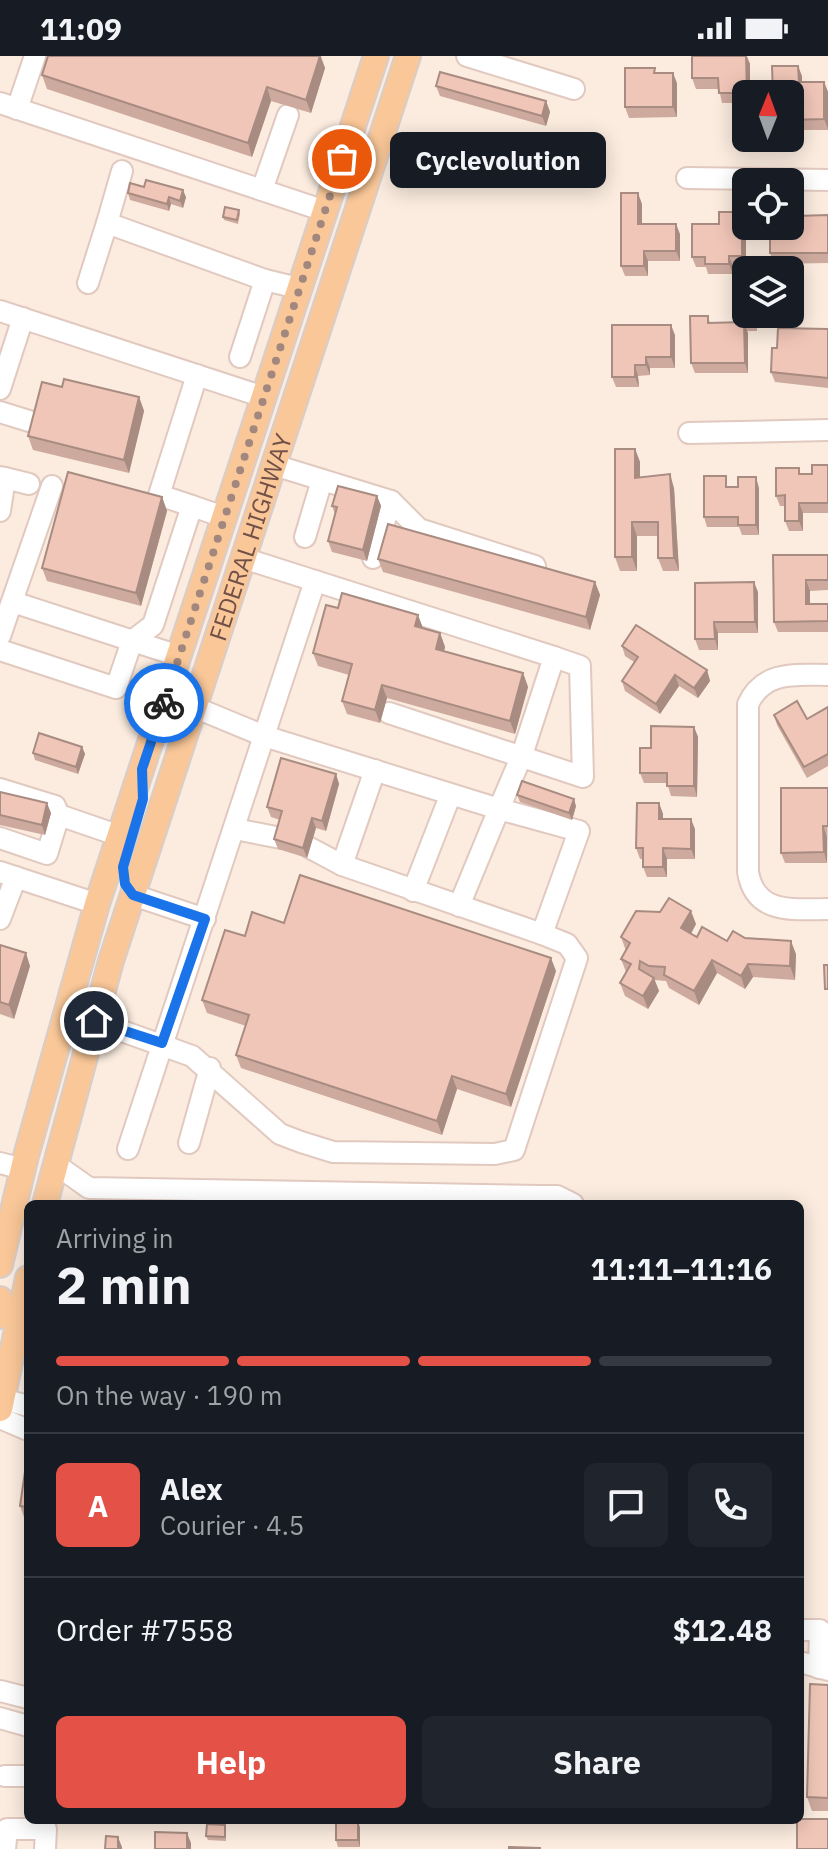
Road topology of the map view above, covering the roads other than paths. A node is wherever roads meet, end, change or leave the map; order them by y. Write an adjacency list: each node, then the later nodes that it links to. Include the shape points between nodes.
1 (35, 56): 6 (street)
2 (376, 56): 12 (main road, FEDERAL HIGHWAY)
3 (408, 56): 27 (main road, FEDERAL HIGHWAY)
4 (467, 56): 5 (street)
5 (574, 89)
6 (9, 106): 11 (street)
7 (288, 115): 11 (street)
8 (122, 171): 13 (street)
9 (687, 178): 10 (street)
10 (828, 180)
11 (262, 190): 12 (street)
12 (325, 211): 16 (main road, FEDERAL HIGHWAY)
13 (107, 223): 14 (street); 15 (street)
14 (265, 280): 16 (street); 19 (street)
15 (88, 283)
16 (298, 288): 22 (main road, FEDERAL HIGHWAY)
17 (0, 311): 18 (street)
18 (23, 318): 20 (street); 21 (street)
19 (240, 357)
20 (197, 375): 22 (street); 33 (street, via 159,495)
21 (0, 389)
22 (264, 397): 35 (main road, FEDERAL HIGHWAY)
23 (0, 412): 24 (street)
24 (29, 421)
25 (828, 430): 26 (street)
26 (689, 433)
27 (274, 465): 29 (street); 37 (main road, FEDERAL HIGHWAY)
28 (2, 478): 30 (street); 34 (street)
29 (322, 480): 32 (street); 36 (street)
30 (29, 484)
31 (52, 486): 41 (street)
32 (391, 501): 38 (street); 39 (street, via 419,529)
33 (192, 506): 35 (street); 43 (street, via 153,625)
34 (0, 511)
35 (224, 517): 45 (main road, FEDERAL HIGHWAY)
36 (305, 537)
37 (243, 558): 40 (street); 48 (main road, FEDERAL HIGHWAY)
38 (373, 558)
39 (554, 572)
40 (315, 581): 46 (street); 50 (street)
41 (13, 602): 42 (street); 43 (street)
42 (0, 637)
43 (132, 641): 44 (street, via 116,688); 45 (street)
44 (0, 650)
45 (179, 656): 52 (main road, FEDERAL HIGHWAY)
46 (554, 657): 51 (street); 51 (street, via 580,666 583,777)
47 (828, 675): 69 (street, via 773,678 762,683 748,704 748,872 765,904 776,909)
48 (194, 707): 50 (street); 66 (main road, FEDERAL HIGHWAY)
49 (389, 713): 51 (street)
50 (264, 736): 53 (street); 58 (street)
51 (522, 755): 56 (street)
52 (142, 769): 59 (main road, FEDERAL HIGHWAY); 66 (main road, via 143,799 123,867)
53 (375, 770): 55 (street); 63 (street)
54 (0, 789): 57 (street, via 55,806)
55 (450, 796): 56 (street); 65 (street)
56 (499, 809): 68 (street); 72 (street, via 579,831)
57 (59, 815): 59 (street); 60 (street, via 47,854)
58 (235, 829): 61 (street); 71 (street)
59 (120, 836): 67 (main road, FEDERAL HIGHWAY)
60 (0, 838)
61 (281, 838)
62 (310, 848): 63 (street)
63 (342, 865): 65 (street)
64 (8, 874): 67 (street); 70 (street)
65 (413, 891): 68 (street)
66 (133, 895): 71 (street); 73 (main road, FEDERAL HIGHWAY)
67 (97, 904): 73 (main road, via 107,925); 80 (main road, FEDERAL HIGHWAY)
68 (459, 906): 72 (street)
69 (828, 909)
70 (0, 919)
71 (205, 919): 75 (street)
72 (542, 934): 76 (street, via 567,944 577,958 514,1150 507,1154 333,1152 280,1134)
73 (111, 961): 74 (main road, FEDERAL HIGHWAY)
74 (94, 1021): 75 (street); 79 (main road, FEDERAL HIGHWAY)
75 (162, 1043): 76 (street); 78 (street)
76 (210, 1068): 77 (street)
77 (189, 1143)
78 (128, 1149)
79 (55, 1164): 81 (street, via 89,1188); 83 (main road, FEDERAL HIGHWAY)
80 (11, 1166): 86 (main road, FEDERAL HIGHWAY)
81 (154, 1197): 82 (street)
82 (330, 1198): 84 (street)
83 (46, 1200)
84 (492, 1200): 85 (street)
85 (565, 1200)
86 (0, 1265)
87 (24, 1297): 91 (main road)
88 (0, 1299): 89 (main road)
89 (0, 1316)
90 (24, 1406): 91 (street)
91 (1, 1409): 92 (street)
92 (24, 1427)
93 (804, 1630): 94 (street, via 820,1630)
94 (816, 1666)
95 (0, 1691): 96 (street)
96 (24, 1697)
97 (0, 1718): 98 (street)
98 (24, 1725)
99 (5, 1776): 100 (street)
100 (24, 1776)
101 (5, 1849): 102 (street, via 7,1829 46,1829)
102 (45, 1849)

